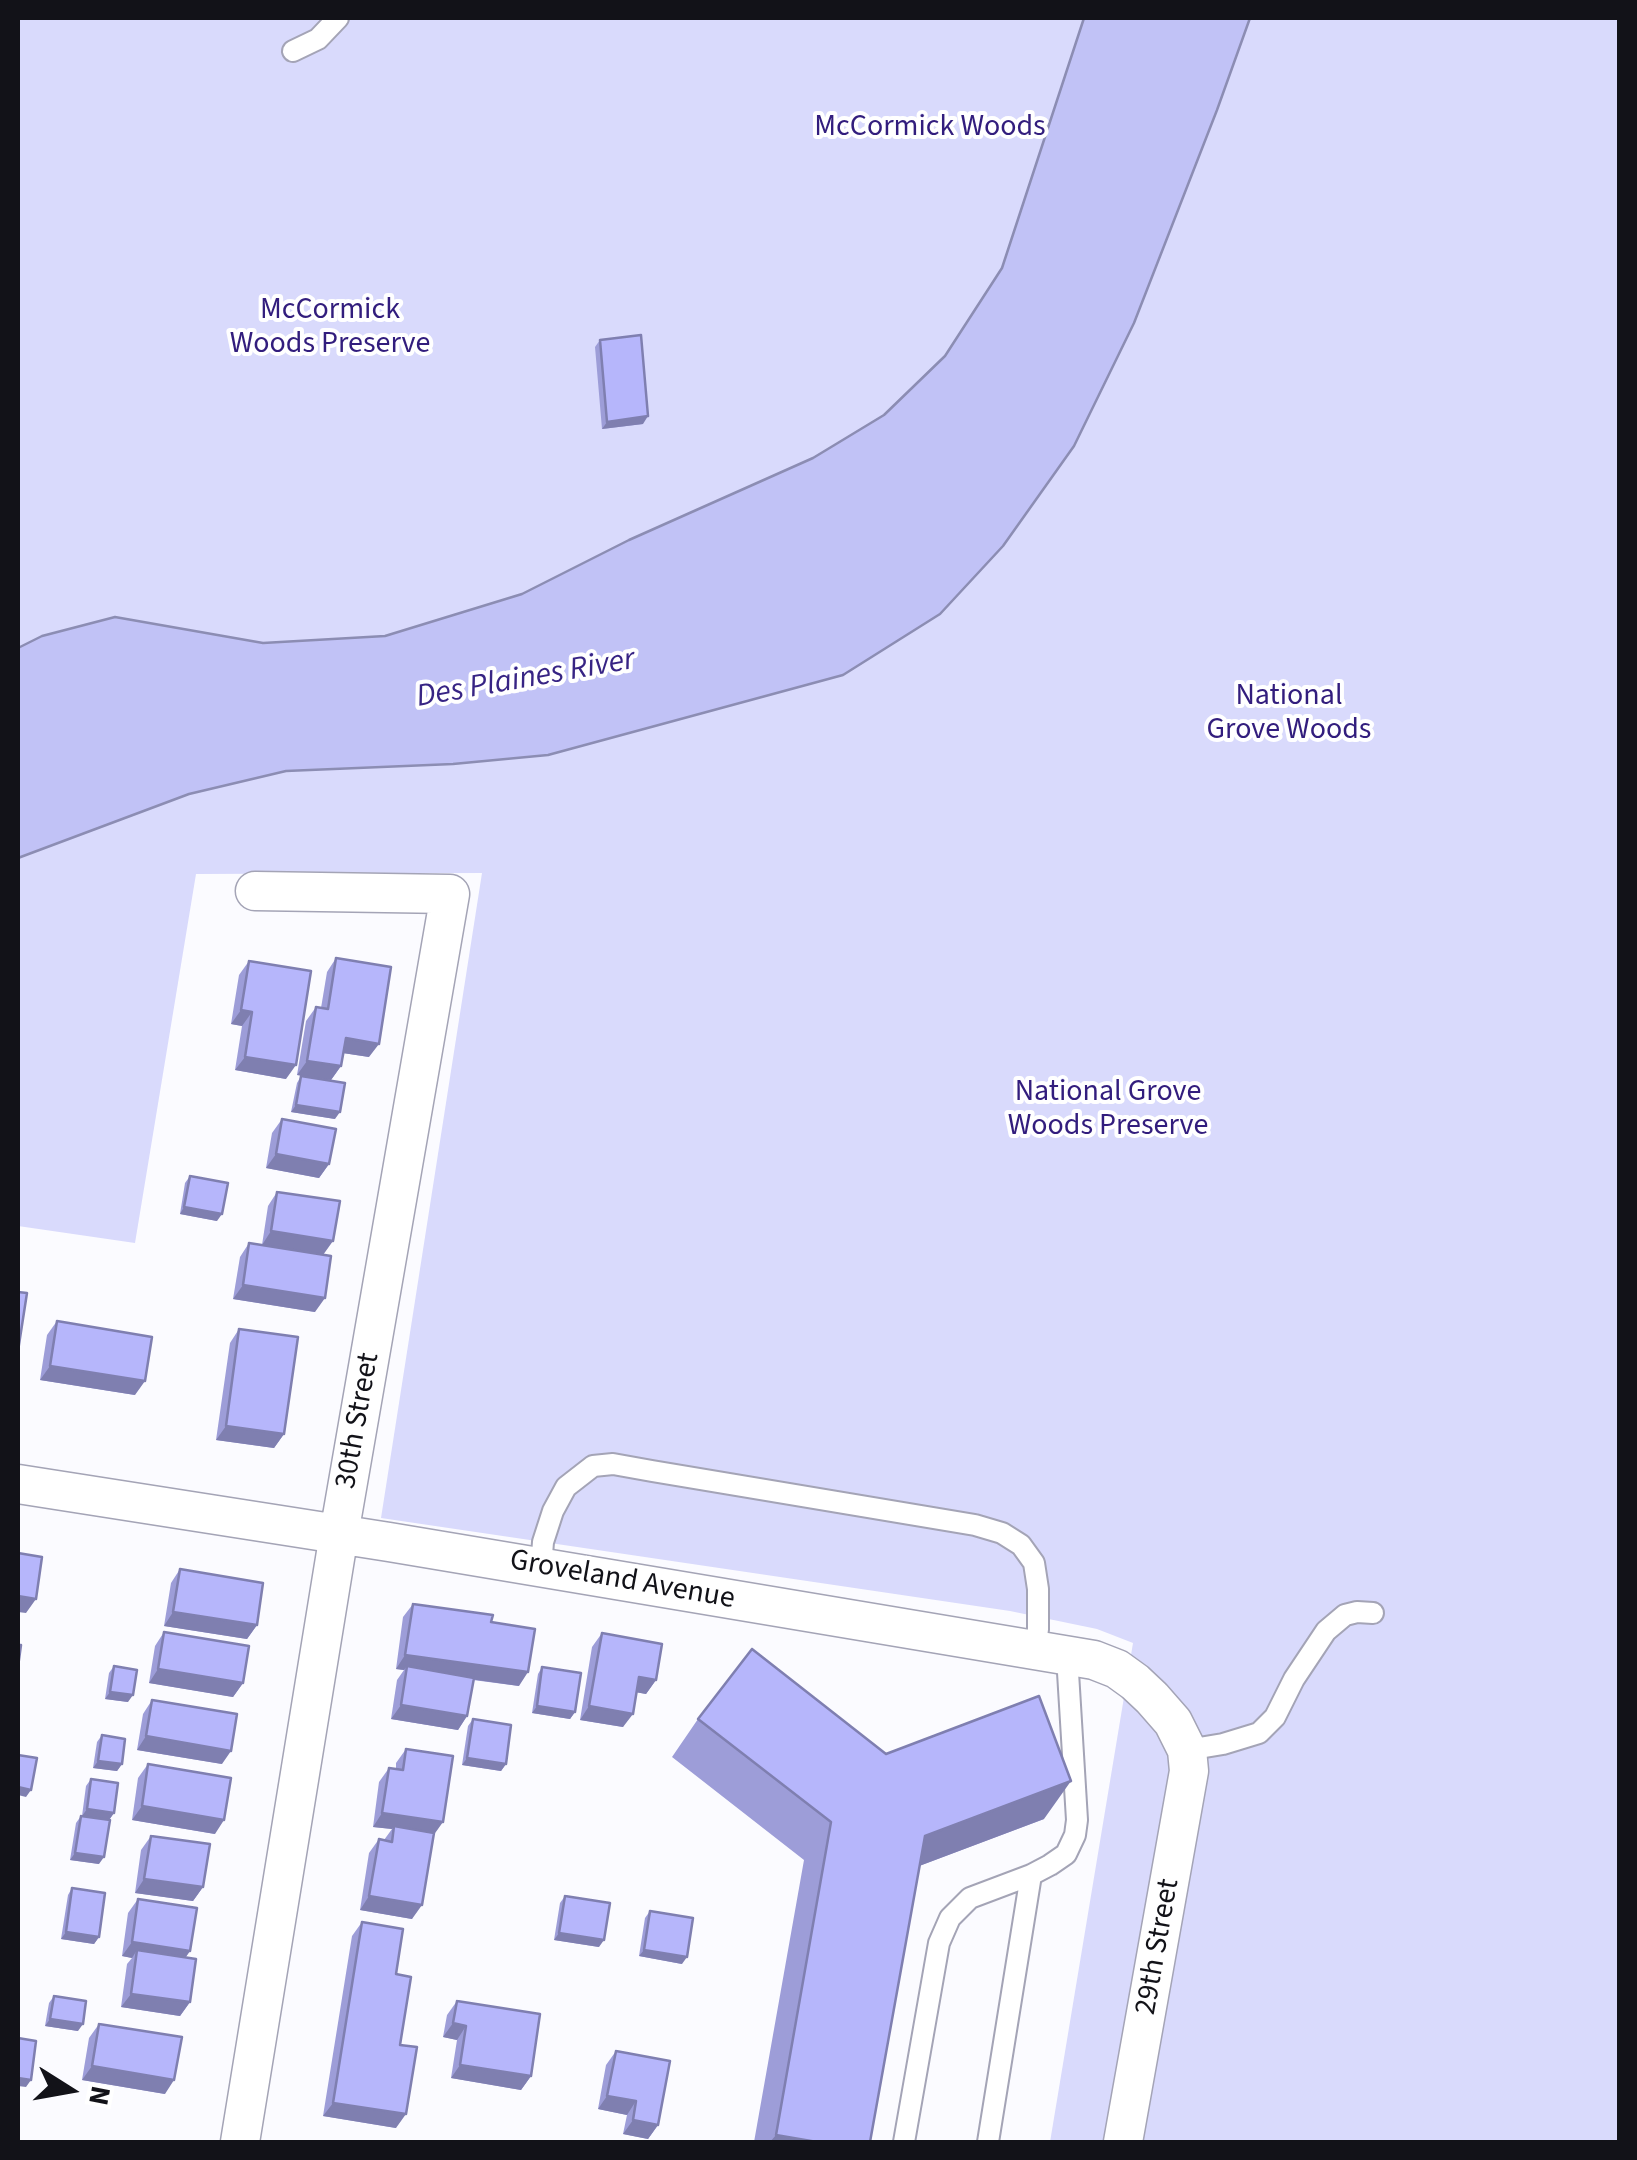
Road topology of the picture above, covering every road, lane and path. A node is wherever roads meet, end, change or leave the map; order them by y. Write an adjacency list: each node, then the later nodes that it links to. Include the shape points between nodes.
1 (338, 18): 2 (lane, via 318,39)
2 (293, 51)
3 (255, 891): 5 (street, 30th Street, via 450,894)
4 (18, 1484): 5 (street, Groveland Avenue)
5 (339, 1534): 6 (street, Groveland Avenue); 11 (street, 30th Street)
6 (541, 1568): 8 (street, Groveland Avenue); 8 (lane, via 543,1542 566,1487 593,1466 613,1464 1002,1533 1034,1563 1038,1628)
7 (1373, 1613): 9 (lane, via 1345,1616 1326,1630 1259,1733)
8 (1051, 1653): 9 (street, Groveland Avenue, via 1117,1669 1173,1722); 10 (lane, via 1076,1834 1066,1854)
9 (1186, 1750): 14 (street, 29th Street, via 1183,1810)
10 (1031, 1876): 12 (lane, via 970,1898 950,1918 939,1943); 13 (lane)
11 (240, 2142)
12 (904, 2142)
13 (988, 2142)
14 (1123, 2142)

